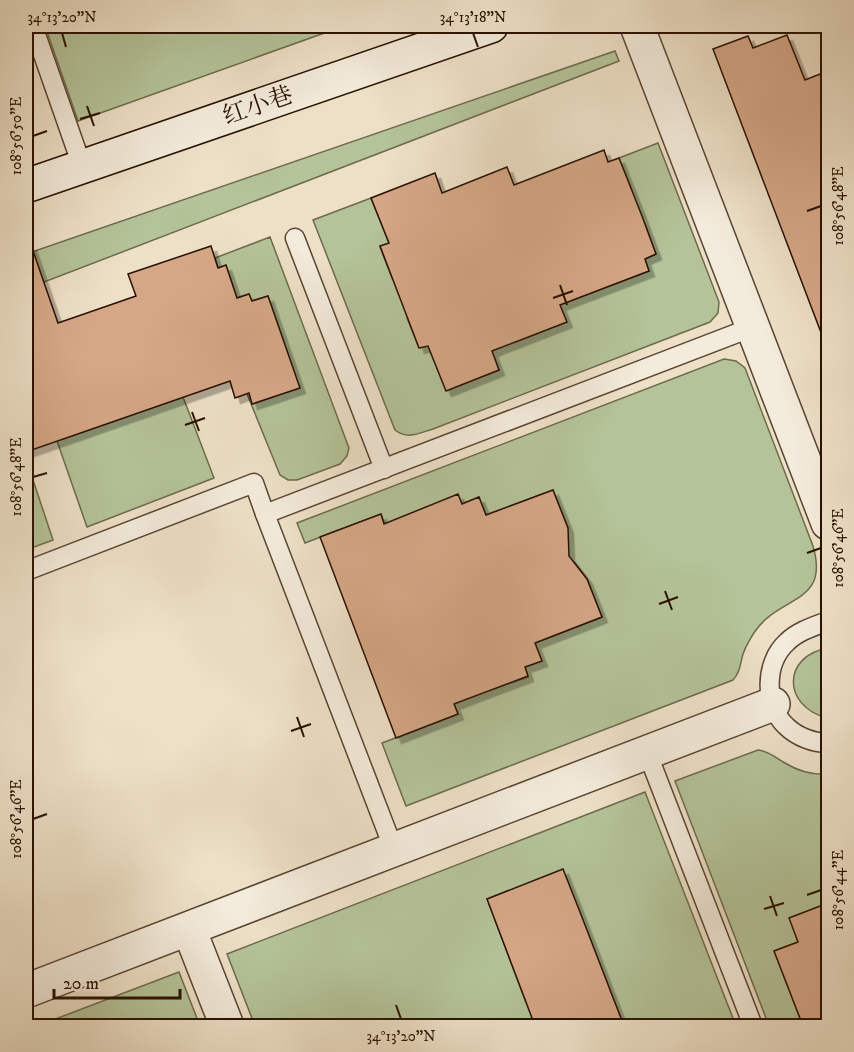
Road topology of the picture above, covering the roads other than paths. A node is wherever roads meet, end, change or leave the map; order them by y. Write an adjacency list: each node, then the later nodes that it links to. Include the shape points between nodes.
1 (33, 26): 4 (lane)
2 (491, 26): 4 (street, 红小巷)
3 (637, 26): 7 (street)
4 (82, 166): 5 (street, 红小巷)
5 (26, 186)
6 (295, 238): 8 (lane)
7 (753, 327): 8 (lane); 10 (street)
8 (384, 469): 9 (lane)
9 (265, 514): 11 (lane, via 254,483); 16 (lane)
10 (828, 523)
11 (26, 571)
12 (828, 621): 13 (lane, via 787,642 774,660 769,682)
13 (773, 704): 14 (lane, via 785,726 804,738); 15 (street)
14 (828, 743)
15 (647, 752): 16 (street); 20 (lane)
16 (394, 850): 17 (street)
17 (189, 928): 18 (street); 19 (street)
18 (28, 984)
19 (227, 1026)
20 (753, 1026)

